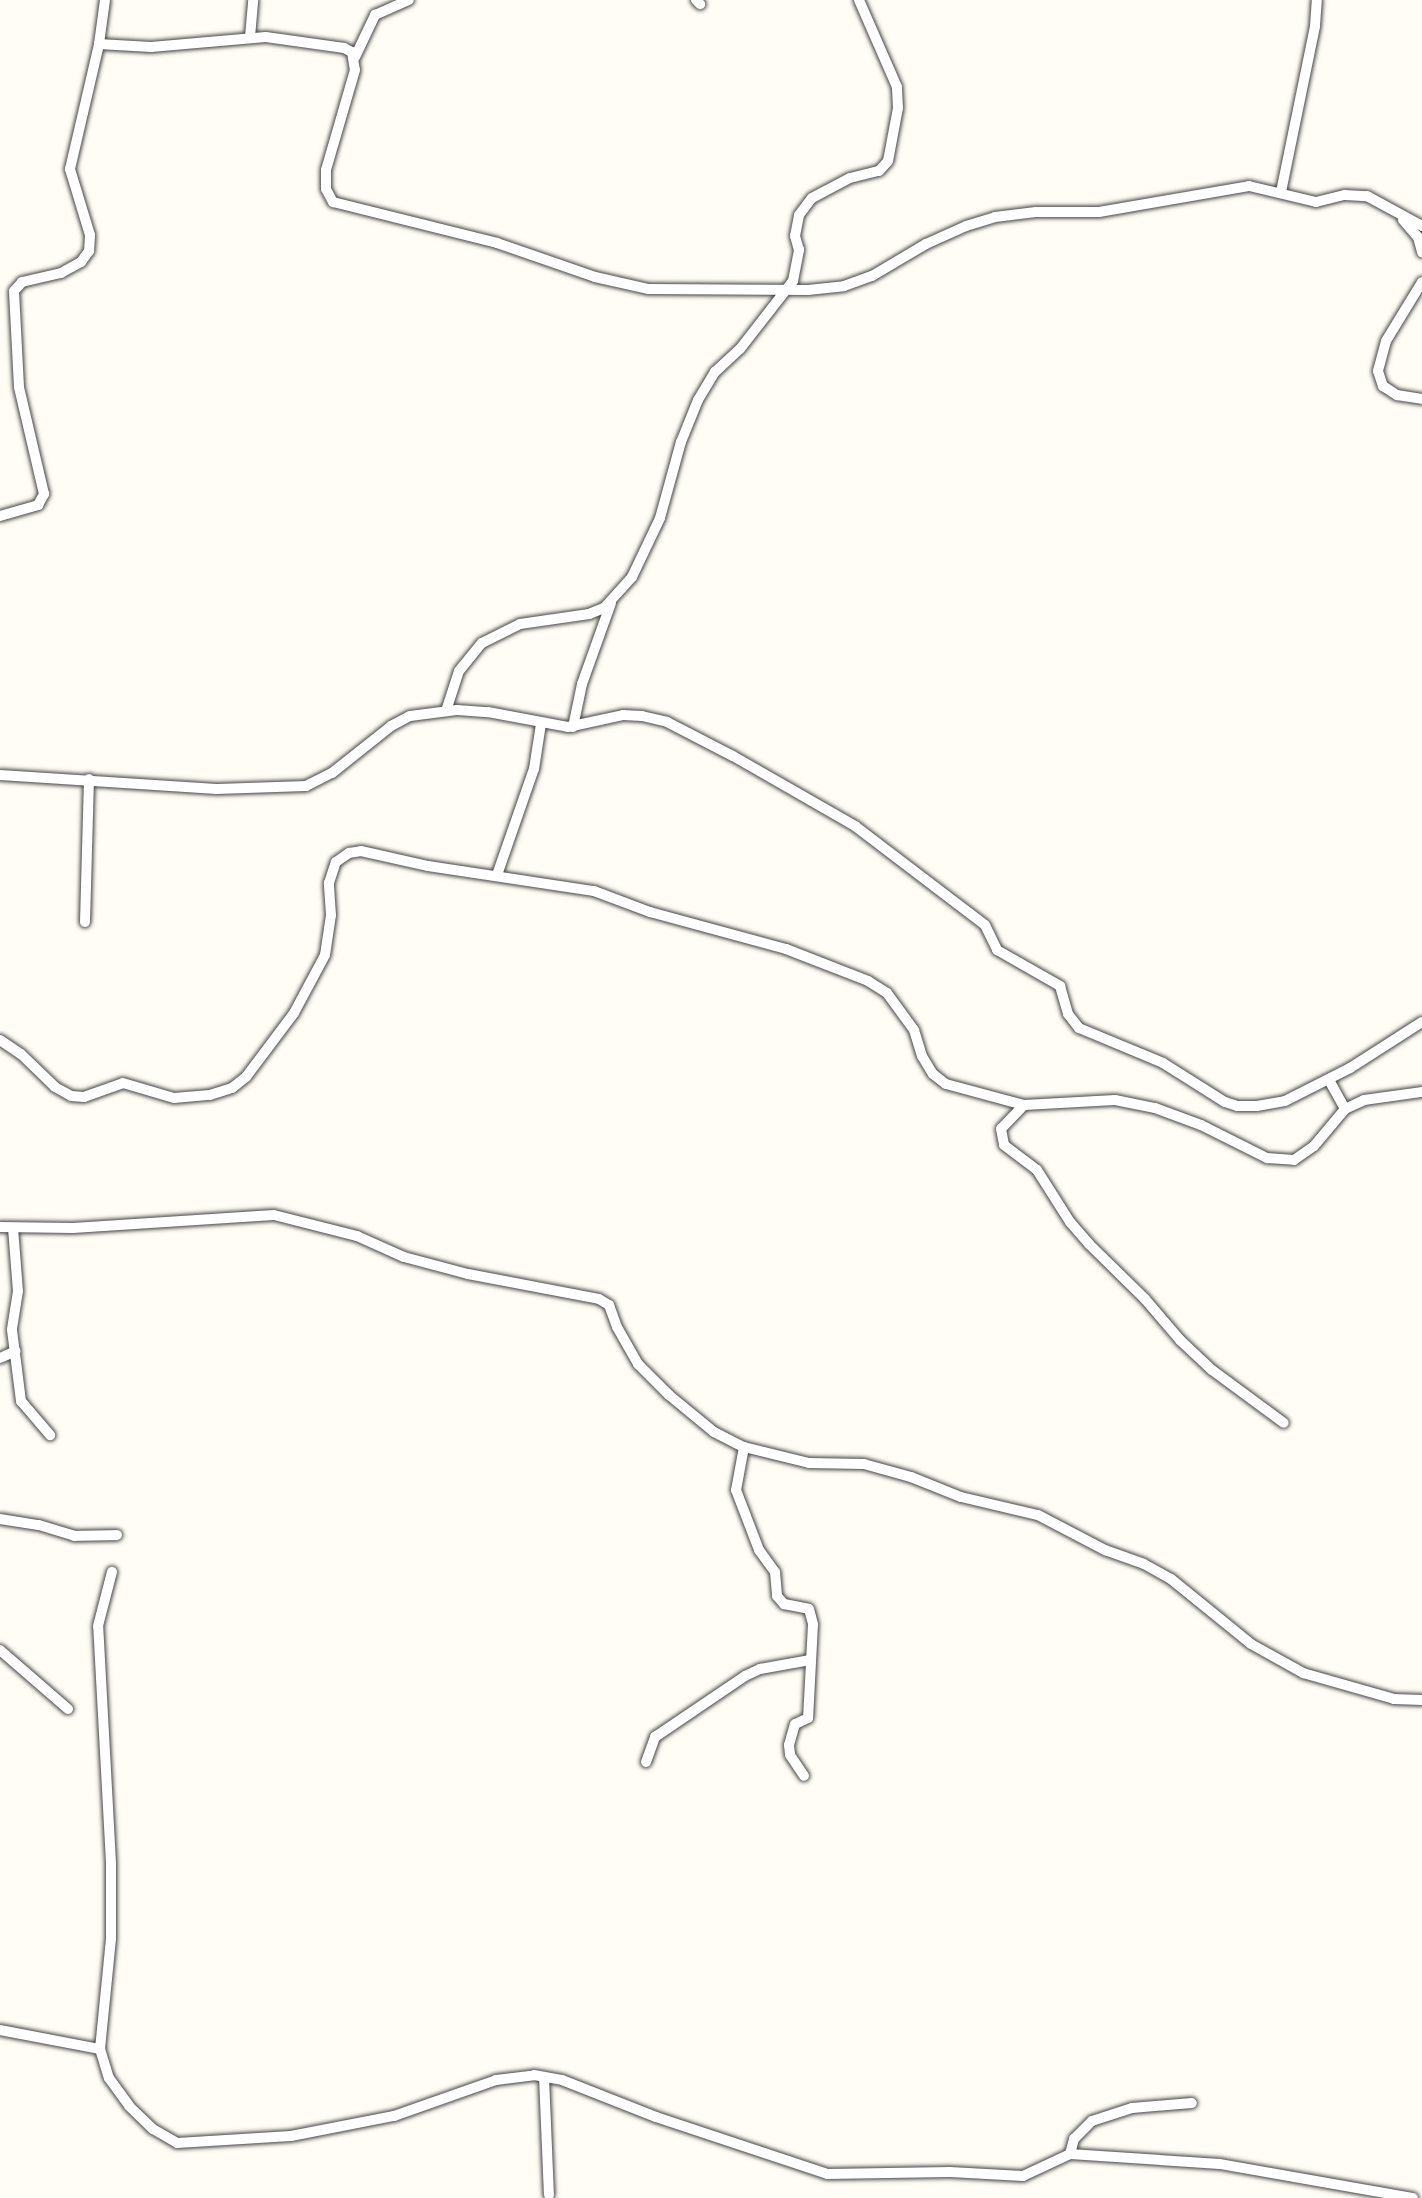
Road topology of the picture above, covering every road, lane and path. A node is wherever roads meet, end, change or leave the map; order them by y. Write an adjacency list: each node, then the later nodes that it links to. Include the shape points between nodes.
1 (105, 0): 7 (street)
2 (253, 0): 6 (street)
3 (410, 0): 8 (street, via 375,15)
4 (859, 0): 14 (street, via 897,87 894,137 888,161 879,171 850,178 812,198 799,215 795,236 799,250)
5 (1317, 0): 9 (street)
6 (250, 37): 7 (street, via 186,45); 8 (street, via 344,48)
7 (99, 44): 16 (street, via 70,169 91,244 82,262 61,274 22,282 14,291 19,387 44,494 38,505)
8 (355, 57): 14 (street, via 326,170 326,189 333,202 497,243 622,284 669,290)
9 (1281, 192): 10 (street, via 1316,202 1345,195 1367,196); 14 (street, via 1249,186 1099,212 995,217 965,226 844,286)
10 (1395, 212): 11 (street); 12 (street, via 1415,232)
11 (1422, 226)
12 (1422, 252)
13 (1422, 282): 15 (street, via 1386,341 1378,371 1383,386 1397,395)
14 (788, 290): 17 (street, via 715,372 698,400 645,554)
15 (1422, 399)
16 (0, 516)
17 (611, 603): 18 (street, via 589,614 520,624 482,643 459,671); 20 (street, via 582,684)
18 (446, 711): 19 (street, via 506,714); 22 (street, via 410,716 391,726 332,773 306,786 217,789)
19 (541, 724): 20 (street); 23 (street, via 534,769)
20 (573, 727): 27 (street, via 623,715 667,722 801,793 855,826 985,925 997,950 1060,986 1068,1014 1079,1028 1163,1063 1224,1102 1257,1106 1285,1101)
21 (0, 775): 22 (street)
22 (89, 779): 24 (street)
23 (497, 875): 26 (street, via 361,851 336,862 329,883 331,915 325,955 294,1013 246,1077 232,1088 174,1098 123,1083 85,1097 71,1096); 29 (street, via 594,891 650,912 786,949 868,981 899,1006 933,1074 946,1084)
24 (85, 922)
25 (1422, 1022): 27 (street)
26 (0, 1040)
27 (1329, 1080): 30 (street)
28 (1422, 1092): 30 (street, via 1364,1100)
29 (1024, 1105): 30 (street, via 1115,1100 1156,1108 1267,1158 1294,1160 1314,1146); 35 (street, via 1001,1129 1003,1145 1037,1170 1077,1229 1180,1340)
30 (1345, 1109)
31 (0, 1227): 32 (street)
32 (13, 1227): 33 (street); 37 (street, via 73,1228 274,1215 357,1236 429,1264 599,1299 609,1305 622,1337 649,1375 714,1433)
33 (16, 1351): 34 (street); 36 (street, via 21,1401)
34 (0, 1358)
35 (1284, 1423)
36 (50, 1435)
37 (744, 1447): 42 (street, via 736,1490 762,1556 775,1572 780,1601 810,1609 814,1638); 43 (street, via 809,1463 863,1464 961,1497 1038,1515 1171,1579 1251,1644 1303,1673 1394,1699)
38 (0, 1518): 39 (street, via 74,1536)
39 (117, 1535)
40 (112, 1572): 48 (street, via 98,1626 111,1863 111,1939)
41 (0, 1650): 44 (street)
42 (810, 1660): 45 (street, via 744,1676 655,1737); 46 (street, via 808,1718 795,1724 789,1745)
43 (1422, 1700)
44 (68, 1709)
45 (646, 1762)
46 (804, 1776)
47 (0, 2029): 48 (street)
48 (100, 2049): 49 (street, via 108,2078 129,2106 153,2129 177,2143 316,2131 394,2116 496,2080)
49 (544, 2077): 51 (street, via 827,2174 1023,2176); 52 (street)
50 (1192, 2103): 51 (street, via 1132,2108 1092,2121 1074,2139)
51 (1070, 2154): 53 (street, via 1220,2164)
52 (549, 2195)
53 (1413, 2198)

